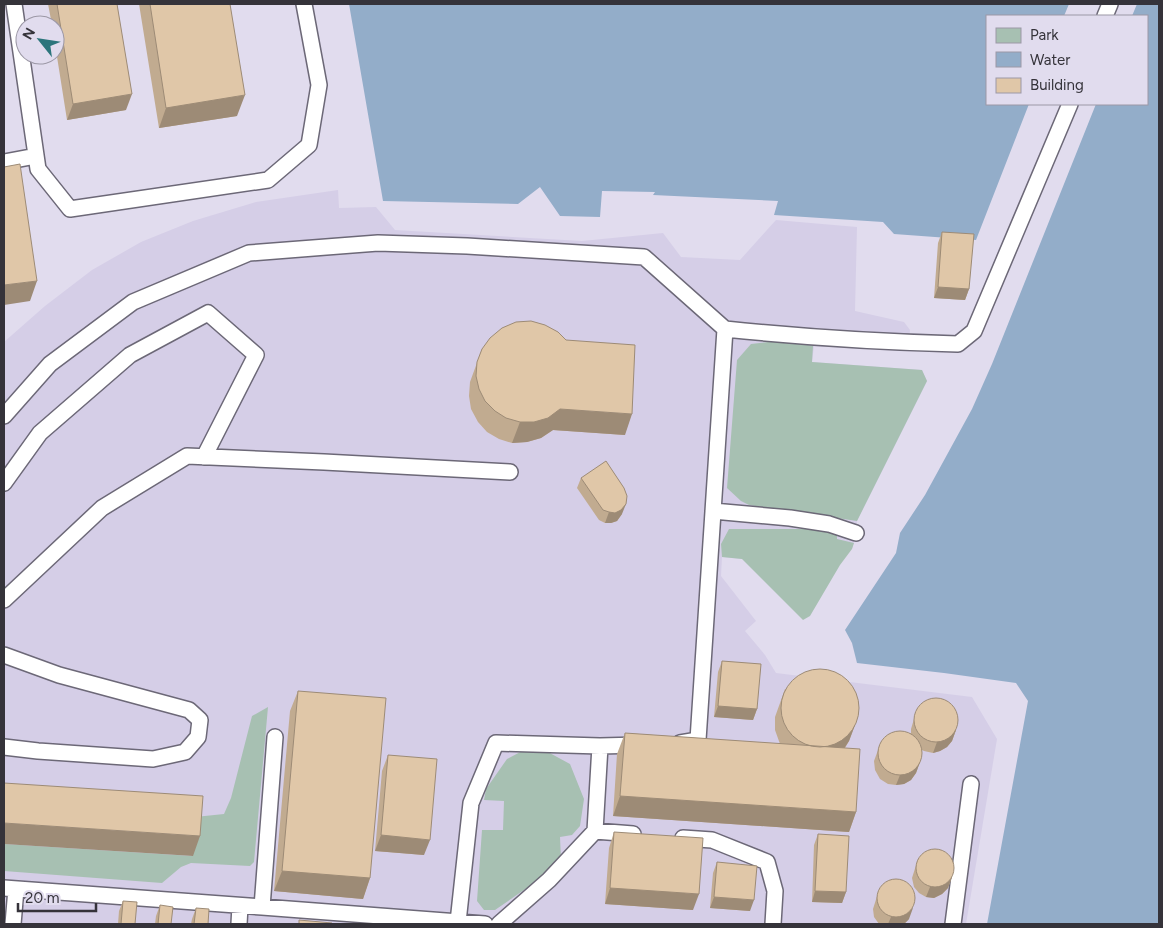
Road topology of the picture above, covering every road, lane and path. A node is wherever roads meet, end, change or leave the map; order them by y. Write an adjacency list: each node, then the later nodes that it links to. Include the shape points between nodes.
1 (14, 4): 3 (lane); 5 (lane)
2 (304, 4): 5 (lane, via 319,85 309,145 268,180 70,209 38,169)
3 (4, 6)
4 (1070, 105): 7 (lane, via 974,331 958,344)
5 (36, 156): 6 (lane)
6 (4, 162)
7 (725, 329): 8 (lane, via 644,257 378,243 249,253 133,302 50,364); 12 (lane)
8 (4, 416)
9 (204, 457): 10 (lane); 11 (lane, via 256,356 208,313 130,355 40,433); 14 (lane, via 187,456 102,508)
10 (510, 472)
11 (4, 483)
12 (713, 511): 13 (lane, via 790,518 829,524); 17 (lane, via 698,740 663,745)
13 (856, 533)
14 (7, 592)
15 (4, 655): 18 (lane, via 59,675 190,710 200,720 198,736 185,752 153,760)
16 (274, 737): 25 (lane)
17 (600, 746): 20 (lane); 27 (lane, via 496,743 471,803)
18 (4, 747)
19 (971, 784): 33 (lane)
20 (595, 831): 21 (lane); 31 (lane, via 549,880)
21 (644, 835)
22 (673, 837): 32 (lane, via 712,840 767,862 775,891)
23 (10, 888): 24 (lane); 28 (lane)
24 (240, 906): 25 (lane); 29 (lane)
25 (262, 908): 26 (lane)
26 (359, 920): 27 (lane)
27 (458, 922): 30 (lane)
28 (13, 924)
29 (239, 924)
30 (478, 924)
31 (499, 924)
32 (773, 924)
33 (953, 924)

